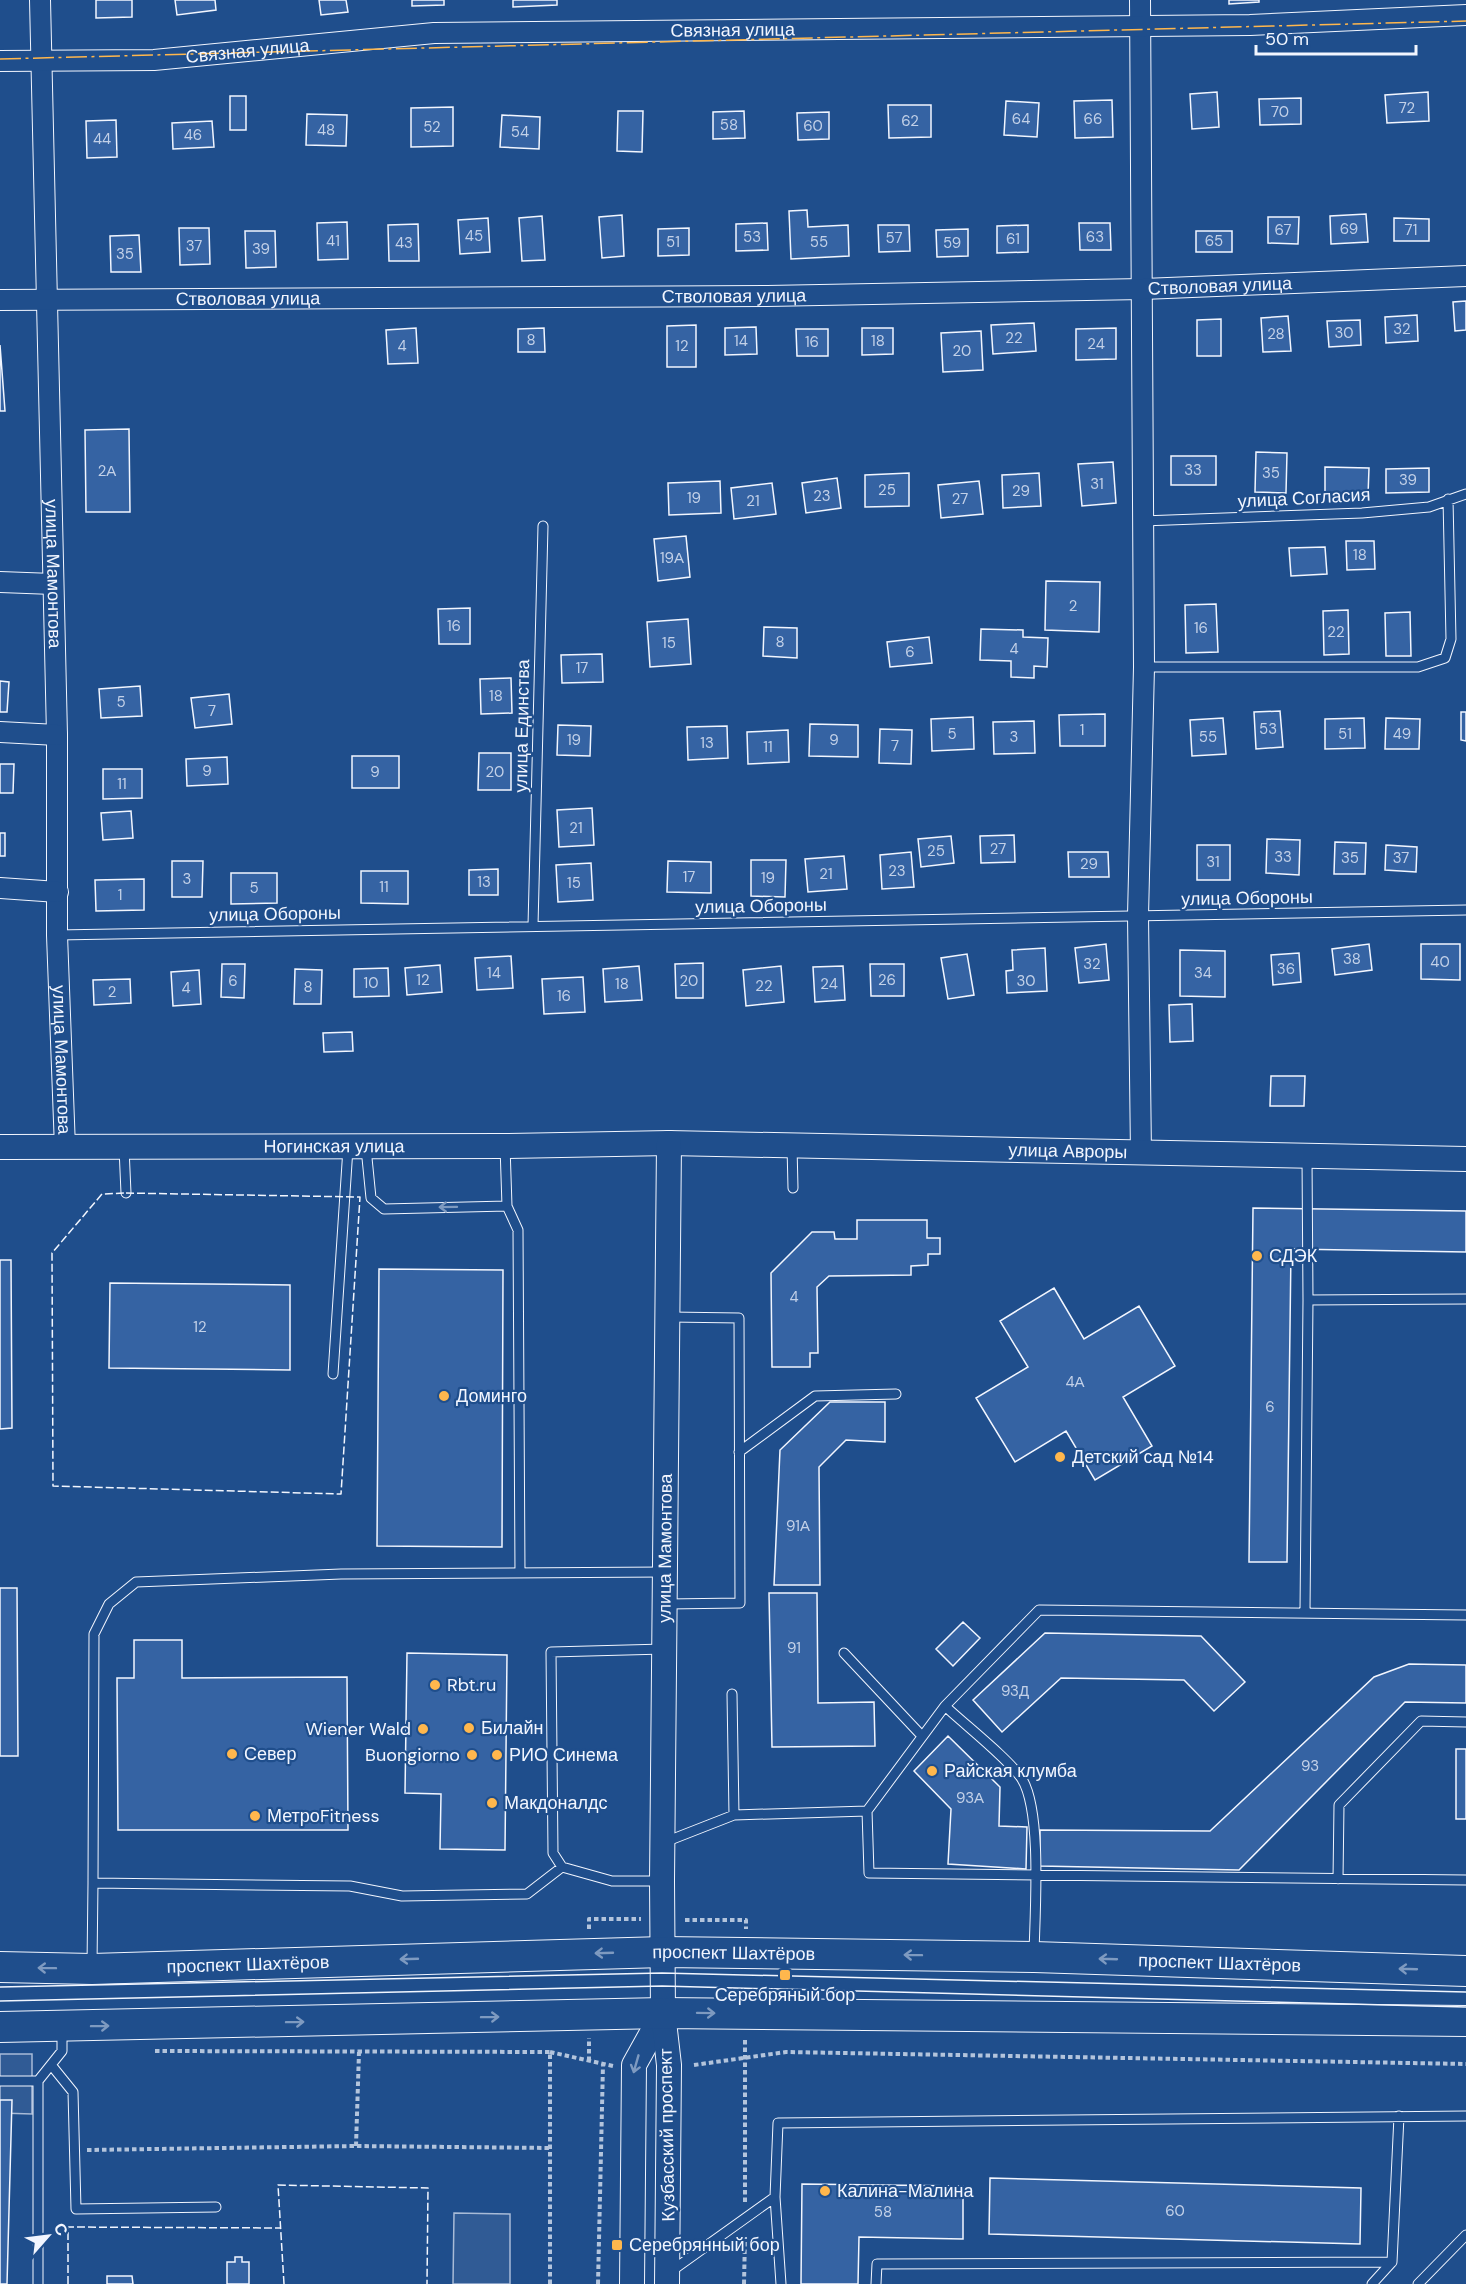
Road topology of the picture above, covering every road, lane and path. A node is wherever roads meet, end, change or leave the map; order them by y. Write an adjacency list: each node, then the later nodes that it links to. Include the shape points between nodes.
1 (40, 0): 5 (street, улица Мамонтова)
2 (1140, 0): 4 (street)
3 (1466, 15): 4 (street, Связная улица, via 1250,25)
4 (1141, 25): 5 (street, Связная улица, via 434,33 154,60); 8 (street)
5 (41, 61): 6 (street, Связная улица); 9 (street, улица Мамонтова)
6 (0, 62)
7 (1466, 276): 8 (street, Стволовая улица)
8 (1143, 289): 9 (street, Стволовая улица, via 397,300); 13 (street)
9 (48, 298): 10 (street, Стволовая улица); 16 (street, улица Мамонтова)
10 (0, 300)
11 (1466, 494): 12 (lane, улица Согласия)
12 (1448, 499): 13 (lane, улица Согласия, via 1429,507 1362,513); 17 (lane, via 1451,639 1446,658 1418,667)
13 (1142, 521): 17 (street)
14 (543, 526): 24 (lane, улица Единства)
15 (0, 582): 16 (street)
16 (53, 584): 19 (street, улица Мамонтова)
17 (1144, 667): 23 (street)
18 (0, 732): 19 (street)
19 (57, 735): 21 (street, улица Мамонтова)
20 (0, 888): 21 (street)
21 (58, 892): 25 (street, улица Мамонтова)
22 (1466, 910): 23 (lane, улица Обороны)
23 (1138, 916): 24 (lane, улица Обороны); 33 (street)
24 (533, 926): 25 (lane, улица Обороны)
25 (57, 934): 31 (street, улица Мамонтова)
26 (669, 1143): 28 (street, Ногинская улица); 29 (street, улица Авроры); 41 (street, улица Мамонтова)
27 (357, 1146): 28 (street, Ногинская улица); 32 (street, Ногинская улица); 38 (lane, one-way to 27, via 384,1209 370,1198); 42 (lane)
28 (505, 1146): 38 (lane)
29 (792, 1146): 33 (street, улица Авроры); 36 (lane)
30 (0, 1147): 31 (street, Ногинская улица)
31 (65, 1148): 32 (street, Ногинская улица)
32 (124, 1148): 37 (lane)
33 (1142, 1154): 34 (street, улица Авроры)
34 (1307, 1157): 35 (street, улица Авроры); 40 (lane)
35 (1466, 1159)
36 (793, 1188)
37 (126, 1193)
38 (507, 1206): 46 (lane, via 518,1230)
39 (1466, 1299): 40 (lane)
40 (1308, 1300): 48 (lane)
41 (667, 1317): 44 (lane, via 739,1318); 45 (street, улица Мамонтова)
42 (333, 1374)
43 (896, 1394): 44 (lane, via 815,1396)
44 (740, 1452): 47 (lane, via 740,1603)
45 (665, 1572): 46 (lane); 47 (street, улица Мамонтова)
46 (519, 1573): 64 (lane, via 341,1574 136,1582 108,1604 94,1634)
47 (665, 1604): 50 (street, улица Мамонтова)
48 (1305, 1611): 49 (lane); 53 (lane, via 1040,1610)
49 (1466, 1615)
50 (664, 1649): 58 (street, улица Мамонтова); 59 (lane, via 551,1652 553,1853)
51 (844, 1653): 55 (lane)
52 (732, 1694): 57 (lane)
53 (945, 1706): 55 (lane); 60 (lane, via 1020,1776 1031,1794)
54 (1466, 1722): 61 (lane, via 1421,1721 1339,1805)
55 (922, 1736): 56 (lane)
56 (867, 1811): 57 (lane); 60 (lane, via 869,1873)
57 (734, 1815): 58 (lane)
58 (663, 1843): 63 (street, улица Мамонтова)
59 (562, 1867): 63 (lane, via 612,1881); 64 (lane, via 527,1894 402,1896 350,1886)
60 (1036, 1877): 61 (lane); 66 (lane)
61 (1338, 1879): 62 (lane)
62 (1466, 1880)
63 (662, 1881): 65 (street, улица Мамонтова)
64 (93, 1883): 68 (lane)
65 (663, 1952): 66 (main road, проспект Шахтёров, one-way to 65); 68 (main road, проспект Шахтёров, one-way to 68); 70 (street, улица Мамонтова)
66 (1034, 1957): 69 (main road, проспект Шахтёров, one-way to 66)
67 (0, 1967): 68 (main road, проспект Шахтёров, one-way to 67)
68 (92, 1969)
69 (1466, 1971)
70 (663, 2013): 71 (main road, one-way to 71); 73 (main road, one-way to 70); 93 (street, Кузбасский проспект, via 669,2065); 97 (street, Кузбасский проспект, one-way to 97, via 634,2065)
71 (1466, 2022)
72 (0, 2027): 73 (main road)
73 (62, 2027): 80 (lane, via 62,2051)
74 (146, 2051): 75 (path)
75 (359, 2052): 76 (path); 86 (path)
76 (550, 2052): 77 (path); 87 (path)
77 (603, 2064): 81 (path); 96 (path)
78 (1466, 2064): 79 (path, via 786,2052)
79 (694, 2065)
80 (52, 2066): 83 (lane); 88 (lane, via 74,2092)
81 (613, 2066)
82 (0, 2081): 83 (lane)
83 (38, 2081): 94 (lane)
84 (1399, 2116): 85 (lane); 89 (lane, via 778,2123); 92 (lane)
85 (1466, 2116)
86 (356, 2146): 87 (path); 88 (path)
87 (550, 2148): 95 (path)
88 (75, 2150): 90 (lane, via 76,2210)
89 (775, 2197): 93 (lane); 98 (lane)
90 (216, 2207)
91 (1466, 2235): 101 (lane)
92 (1392, 2262): 99 (lane, via 877,2264); 100 (lane)
93 (667, 2279)
94 (38, 2284)
95 (550, 2284)
96 (598, 2284)
97 (632, 2284)
98 (781, 2284)
99 (876, 2284)
100 (1372, 2284)
101 (1418, 2284)

